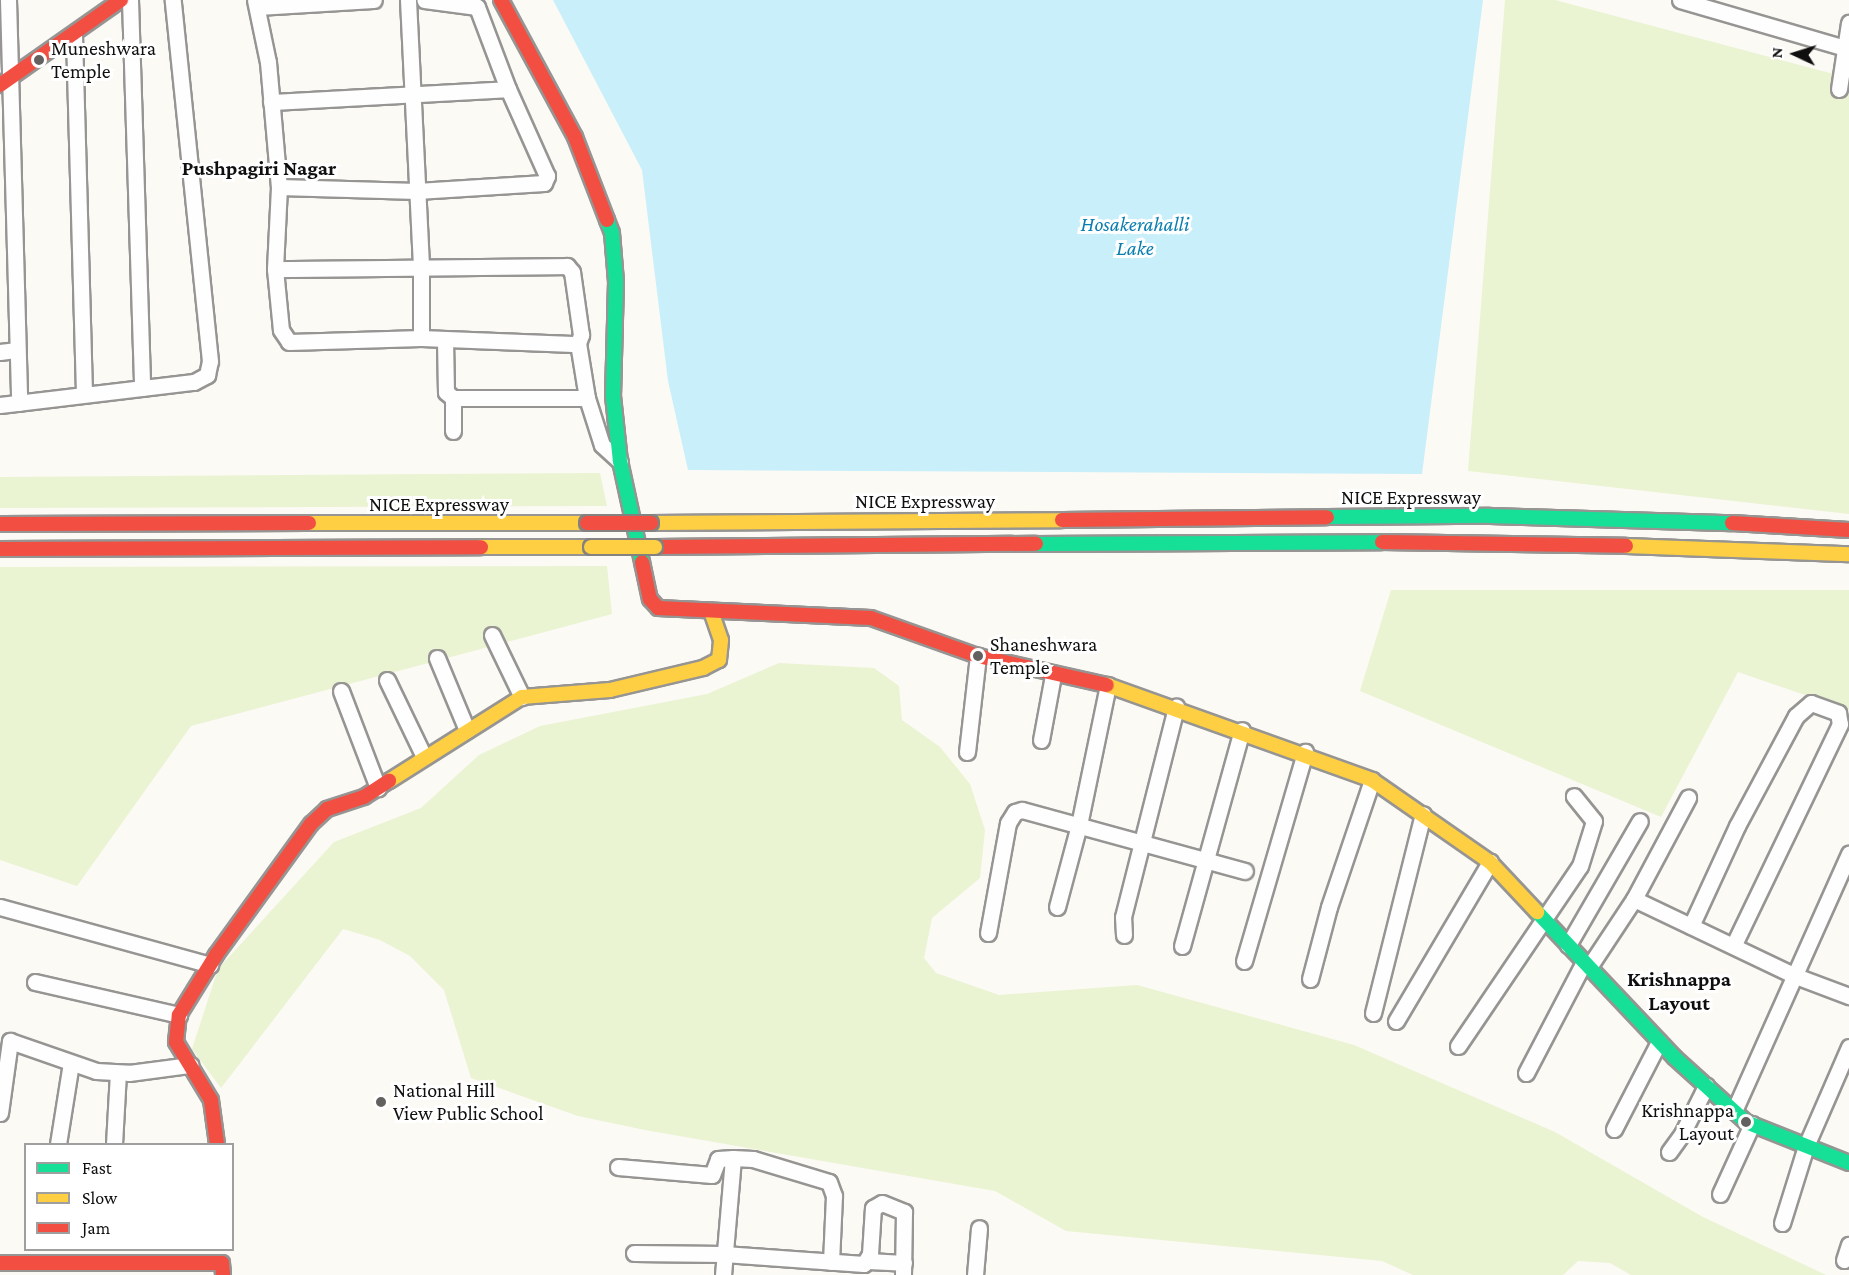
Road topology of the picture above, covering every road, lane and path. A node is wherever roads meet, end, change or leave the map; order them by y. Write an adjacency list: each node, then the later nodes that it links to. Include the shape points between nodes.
1 (8, 0): 15 (street)
2 (122, 0): 13 (main road)
3 (130, 0): 29 (street)
4 (173, 0): 29 (street, via 210,361 207,375 194,382)
5 (374, 0): 11 (street)
6 (408, 0): 18 (street)
7 (424, 0): 10 (street)
8 (501, 0): 36 (main road, via 575,136 612,233 616,282 612,396)
9 (1680, 0): 14 (street)
10 (476, 3): 16 (street)
11 (256, 4): 19 (street)
12 (1849, 23): 14 (street)
13 (74, 35): 15 (main road); 30 (street)
14 (1847, 48): 17 (street)
15 (6, 81): 27 (street)
16 (508, 89): 18 (street); 21 (street, via 547,176 544,183)
17 (1839, 89)
18 (414, 96): 19 (street); 21 (street)
19 (271, 102): 20 (street)
20 (279, 187): 21 (street); 23 (street)
21 (417, 190): 22 (street)
22 (421, 268): 23 (street); 24 (street); 26 (street, via 567,266 572,272)
23 (275, 269): 24 (street, via 281,330 289,342)
24 (421, 338): 25 (street)
25 (445, 340): 26 (street); 31 (street, via 446,392)
26 (578, 343): 32 (street)
27 (16, 350): 28 (street); 33 (street)
28 (0, 352)
29 (142, 388): 30 (street)
30 (84, 394): 33 (street)
31 (453, 398): 32 (street); 35 (street)
32 (587, 398): 36 (street, via 602,445)
33 (19, 403): 34 (street)
34 (0, 405)
35 (453, 431)
36 (620, 461): 41 (main road, via 650,599 658,608)
37 (0, 525): 38 (main road, NICE Expressway, bridge, via 1490,516 1666,519)
38 (1849, 530)
39 (0, 549): 40 (main road, bridge, via 1490,541)
40 (1849, 554)
41 (711, 611): 43 (main road, via 871,618); 49 (main road, via 721,640 719,660 703,668 610,690)
42 (492, 635): 49 (street)
43 (978, 657): 45 (main road); 54 (street)
44 (437, 658): 51 (street)
45 (1053, 675): 47 (main road); 53 (street)
46 (387, 680): 56 (street)
47 (1108, 685): 50 (main road); 63 (street)
48 (341, 691): 58 (street)
49 (522, 697): 51 (main road)
50 (1176, 707): 52 (main road); 64 (street)
51 (467, 730): 56 (main road)
52 (1242, 730): 55 (main road); 66 (street)
53 (1041, 740)
54 (967, 752)
55 (1305, 752): 57 (main road); 79 (street)
56 (424, 757): 58 (main road)
57 (1372, 780): 61 (main road); 83 (street, via 1329,907)
58 (378, 788): 80 (main road, via 327,809 311,824)
59 (1575, 796): 72 (street, via 1594,827 1574,879)
60 (1688, 798): 69 (street)
61 (1423, 814): 67 (main road); 86 (street)
62 (1640, 822): 76 (street)
63 (1079, 825): 64 (street); 71 (street); 74 (street, via 1022,810 1011,817)
64 (1142, 844): 66 (street); 75 (street, via 1123,916)
65 (1849, 854): 82 (street)
66 (1206, 861): 68 (street); 77 (street)
67 (1490, 862): 72 (main road); 88 (street)
68 (1245, 871)
69 (1634, 899): 73 (street); 81 (street)
70 (0, 907): 80 (street)
71 (1057, 907)
72 (1543, 918): 76 (main road); 91 (street)
73 (1691, 926): 78 (street); 78 (street, via 1737,826 1796,716 1811,703 1838,713 1840,724)
74 (988, 933)
75 (1124, 935)
76 (1568, 945): 81 (main road)
77 (1182, 946)
78 (1733, 946): 82 (street)
79 (1244, 961)
80 (210, 965): 87 (main road)
81 (1587, 965): 90 (main road); 96 (street)
82 (1793, 975): 85 (street); 98 (street)
83 (1310, 979)
84 (35, 982): 87 (street)
85 (1849, 996)
86 (1373, 1013)
87 (179, 1015): 94 (main road, via 176,1042)
88 (1396, 1021)
89 (5, 1040): 93 (street); 99 (street)
90 (1659, 1042): 97 (main road); 101 (street)
91 (1458, 1046)
92 (1849, 1047): 105 (street)
93 (70, 1063): 95 (street); 102 (street)
94 (190, 1065): 95 (street); 104 (main road, via 211,1100)
95 (118, 1073): 103 (street)
96 (1526, 1073)
97 (1706, 1086): 98 (main road); 106 (street, via 1683,1134)
98 (1734, 1111): 100 (main road)
99 (0, 1113)
100 (1752, 1124): 105 (main road); 110 (street)
101 (1614, 1129)
102 (58, 1143)
103 (114, 1143)
104 (217, 1143)
105 (1806, 1146): 108 (main road); 111 (street)
106 (1668, 1152)
107 (733, 1158): 109 (street, via 718,1159 712,1175); 114 (street); 116 (street, via 753,1159 829,1182 834,1196)
108 (1849, 1163)
109 (618, 1167)
110 (1720, 1194)
111 (1782, 1223)
112 (979, 1228): 121 (street)
113 (634, 1253): 114 (street)
114 (724, 1254): 116 (street); 120 (street)
115 (868, 1261): 116 (street); 119 (street); 119 (street, via 873,1208 882,1203 904,1212)
116 (831, 1262)
117 (0, 1263): 118 (main road)
118 (222, 1263)
119 (904, 1269)
120 (723, 1275)
121 (975, 1275)

